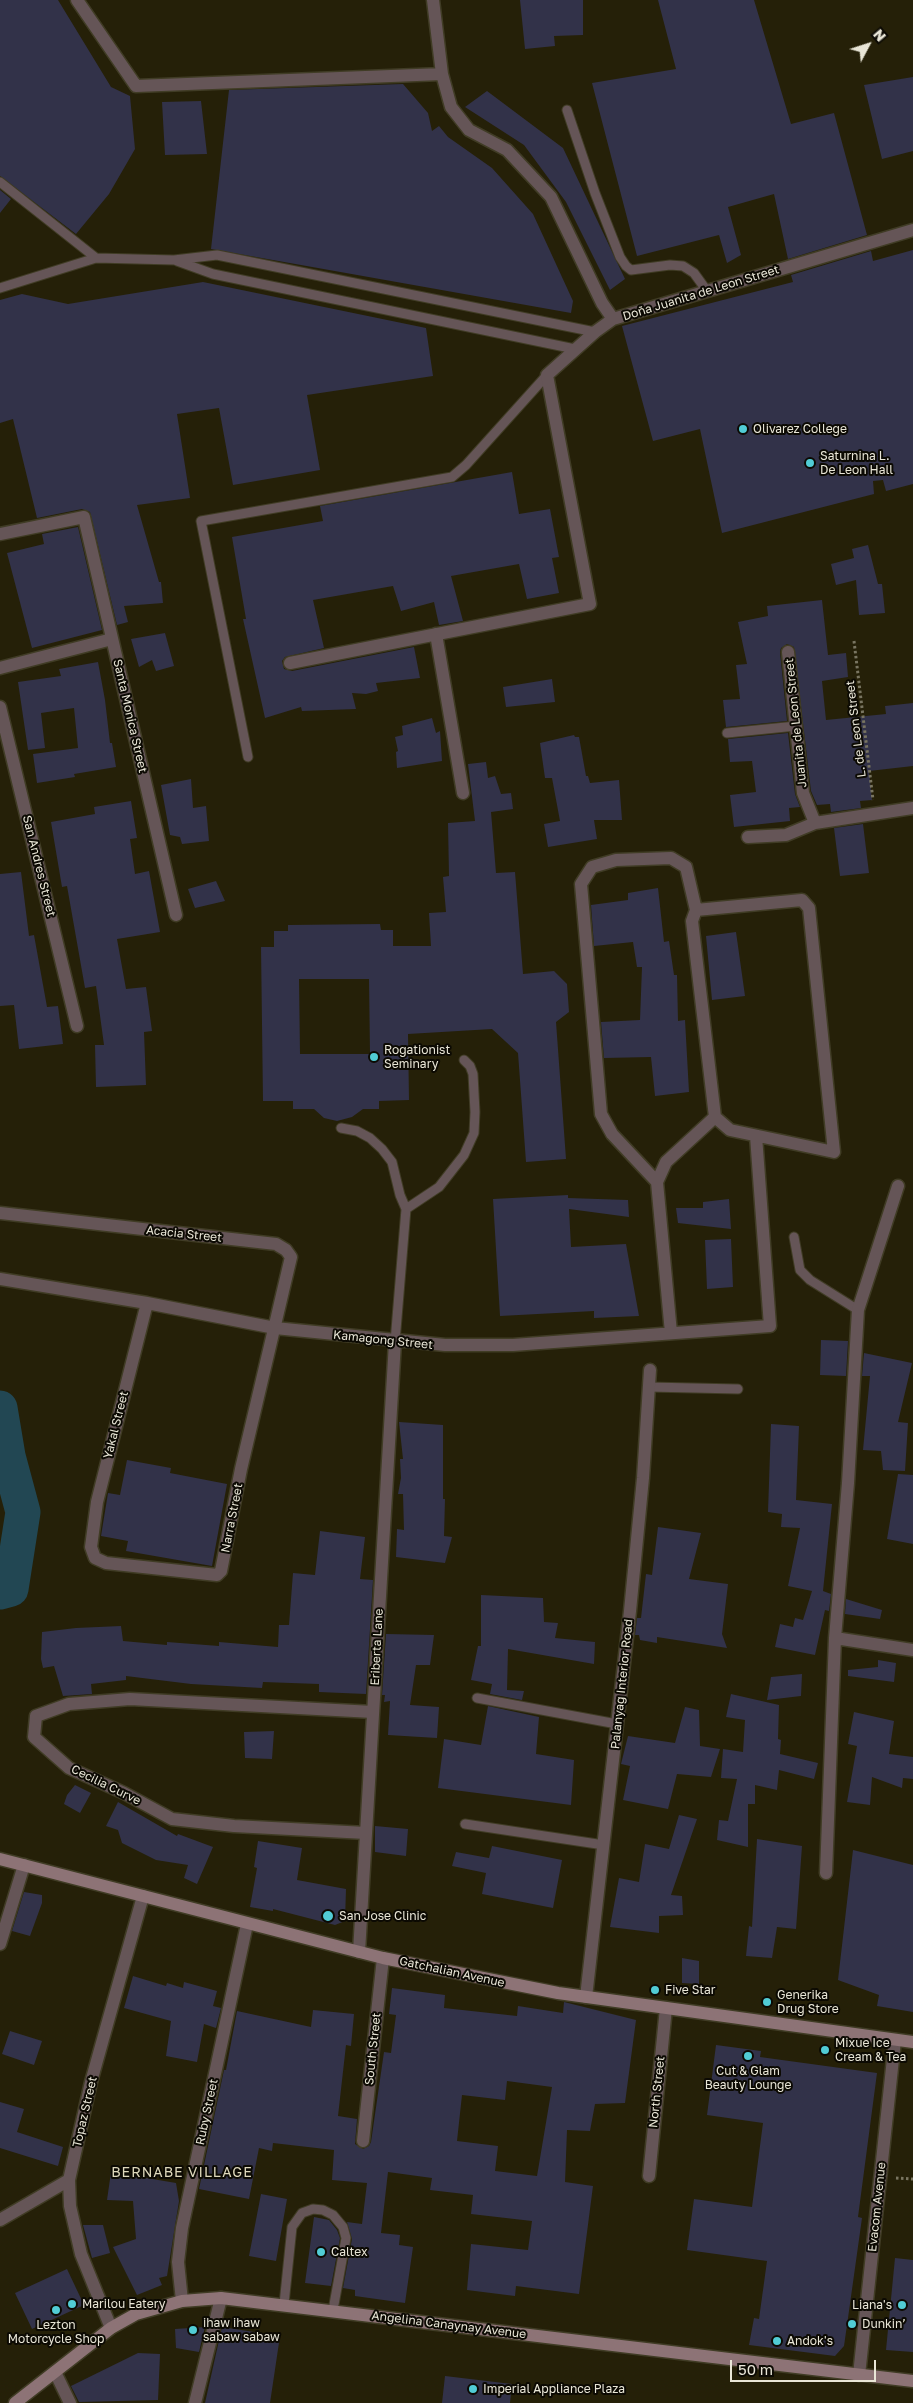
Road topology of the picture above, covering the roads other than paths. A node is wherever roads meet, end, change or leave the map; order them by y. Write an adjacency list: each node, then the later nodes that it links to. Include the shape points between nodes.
1 (77, 0): 3 (street, via 136,86)
2 (433, 0): 3 (street, Doña Juanita de Leon Street)
3 (442, 74): 11 (street, Doña Juanita de Leon Street, via 451,107 460,120 469,130 507,150 550,197)
4 (567, 110): 10 (lane, via 626,266 632,270 684,266)
5 (0, 182): 7 (lane)
6 (913, 230): 10 (street, Doña Juanita de Leon Street)
7 (96, 258): 8 (lane); 9 (lane)
8 (174, 260): 12 (lane, via 217,255); 13 (lane, via 213,274)
9 (0, 288)
10 (708, 291): 11 (street, Doña Juanita de Leon Street)
11 (613, 319): 12 (street)
12 (595, 332): 13 (street)
13 (575, 349): 14 (street)
14 (547, 376): 16 (street, via 590,604); 24 (lane, via 466,466 452,477 201,521)
15 (0, 534): 17 (street, Santa Monica Street, via 56,519 84,516)
16 (436, 634): 19 (street); 25 (street)
17 (112, 639): 20 (street); 30 (street, Santa Monica Street)
18 (788, 652): 22 (street, Juanita de Leon Street)
19 (290, 663)
20 (0, 668)
21 (0, 707): 31 (street, San Andres Street)
22 (796, 726): 23 (lane); 27 (street, Juanita de Leon Street, via 803,793)
23 (727, 733)
24 (248, 757)
25 (463, 793)
26 (913, 808): 27 (street)
27 (815, 823): 28 (street, via 786,835)
28 (748, 837)
29 (696, 910): 33 (street, via 692,922); 35 (street, via 802,900 809,908 834,1152); 36 (street, via 686,867 672,858 616,860 592,867 581,884 601,1114 612,1134)
30 (176, 915)
31 (77, 1026)
32 (464, 1060): 38 (lane, via 474,1074 474,1133 464,1155 439,1187)
33 (715, 1116): 35 (street, via 730,1130); 36 (street, via 666,1162)
34 (341, 1128): 38 (lane, via 370,1138 382,1149 392,1162)
35 (756, 1136): 45 (street, Kamagong Street, via 770,1326)
36 (657, 1182): 45 (street)
37 (898, 1186): 43 (street)
38 (406, 1209): 46 (lane)
39 (0, 1213): 44 (street, Acacia Street, via 276,1244 291,1257)
40 (794, 1238): 43 (lane, via 800,1270 810,1280)
41 (0, 1279): 42 (street, Kamagong Street)
42 (147, 1303): 44 (street, Kamagong Street); 50 (street, Yakal Street, via 97,1502)
43 (858, 1310): 51 (street)
44 (275, 1328): 46 (street, Kamagong Street); 50 (street, Narra Street, via 221,1571 213,1575 106,1563 95,1558)
45 (672, 1333): 46 (street, Kamagong Street, via 512,1345 445,1346)
46 (395, 1342): 54 (street, Eriberta Lane)
47 (650, 1370): 48 (street, Palanyag Interior Road)
48 (649, 1387): 49 (lane); 55 (street, Palanyag Interior Road, via 642,1488)
49 (738, 1389)
50 (91, 1547)
51 (835, 1638): 52 (street); 61 (street)
52 (913, 1650)
53 (477, 1698): 55 (lane)
54 (374, 1712): 57 (street, Eriberta Lane); 57 (street, Cecilia Curve, via 130,1699 69,1704 36,1716 34,1737 69,1768 124,1792 172,1819 234,1826)
55 (617, 1724): 58 (street, Palanyag Interior Road)
56 (466, 1824): 58 (lane)
57 (366, 1833): 65 (street, Eriberta Lane)
58 (604, 1845): 67 (street, Palanyag Interior Road)
59 (0, 1859): 60 (main road, Gatchalian Avenue)
60 (24, 1865): 62 (main road, Gatchalian Avenue); 64 (street)
61 (826, 1873)
62 (142, 1896): 63 (main road, Gatchalian Avenue); 73 (street, Topaz Street)
63 (247, 1924): 65 (main road, Gatchalian Avenue); 76 (street, Ruby Street, via 182,2228 178,2262)
64 (0, 1944)
65 (359, 1952): 66 (main road, Gatchalian Avenue)
66 (383, 1958): 67 (main road, Gatchalian Avenue); 71 (street, South Street)
67 (586, 1997): 68 (main road, Gatchalian Avenue)
68 (666, 2008): 69 (main road, Gatchalian Avenue); 72 (street, North Street)
69 (895, 2040): 70 (main road, Gatchalian Avenue); 81 (street, Evacom Avenue)
70 (913, 2042)
71 (363, 2141)
72 (649, 2176)
73 (69, 2180): 74 (street); 79 (street, Topaz Street, via 70,2206 81,2254)
74 (0, 2220)
75 (221, 2298): 76 (main road, Angelina Canaynay Avenue); 77 (main road, Angelina Canaynay Avenue); 85 (street)
76 (182, 2301): 79 (main road, Angelina Canaynay Avenue, via 136,2314)
77 (284, 2304): 78 (main road, Angelina Canaynay Avenue); 78 (lane, via 292,2227 302,2213 323,2210 333,2215 343,2227 346,2238)
78 (333, 2310): 81 (main road, Angelina Canaynay Avenue)
79 (111, 2328): 80 (main road, Angelina Canaynay Avenue)
80 (55, 2372): 83 (main road, Angelina Canaynay Avenue); 84 (street)
81 (859, 2375): 82 (main road, Angelina Canaynay Avenue)
82 (913, 2381)
83 (15, 2403)
84 (70, 2403)
85 (195, 2403)

